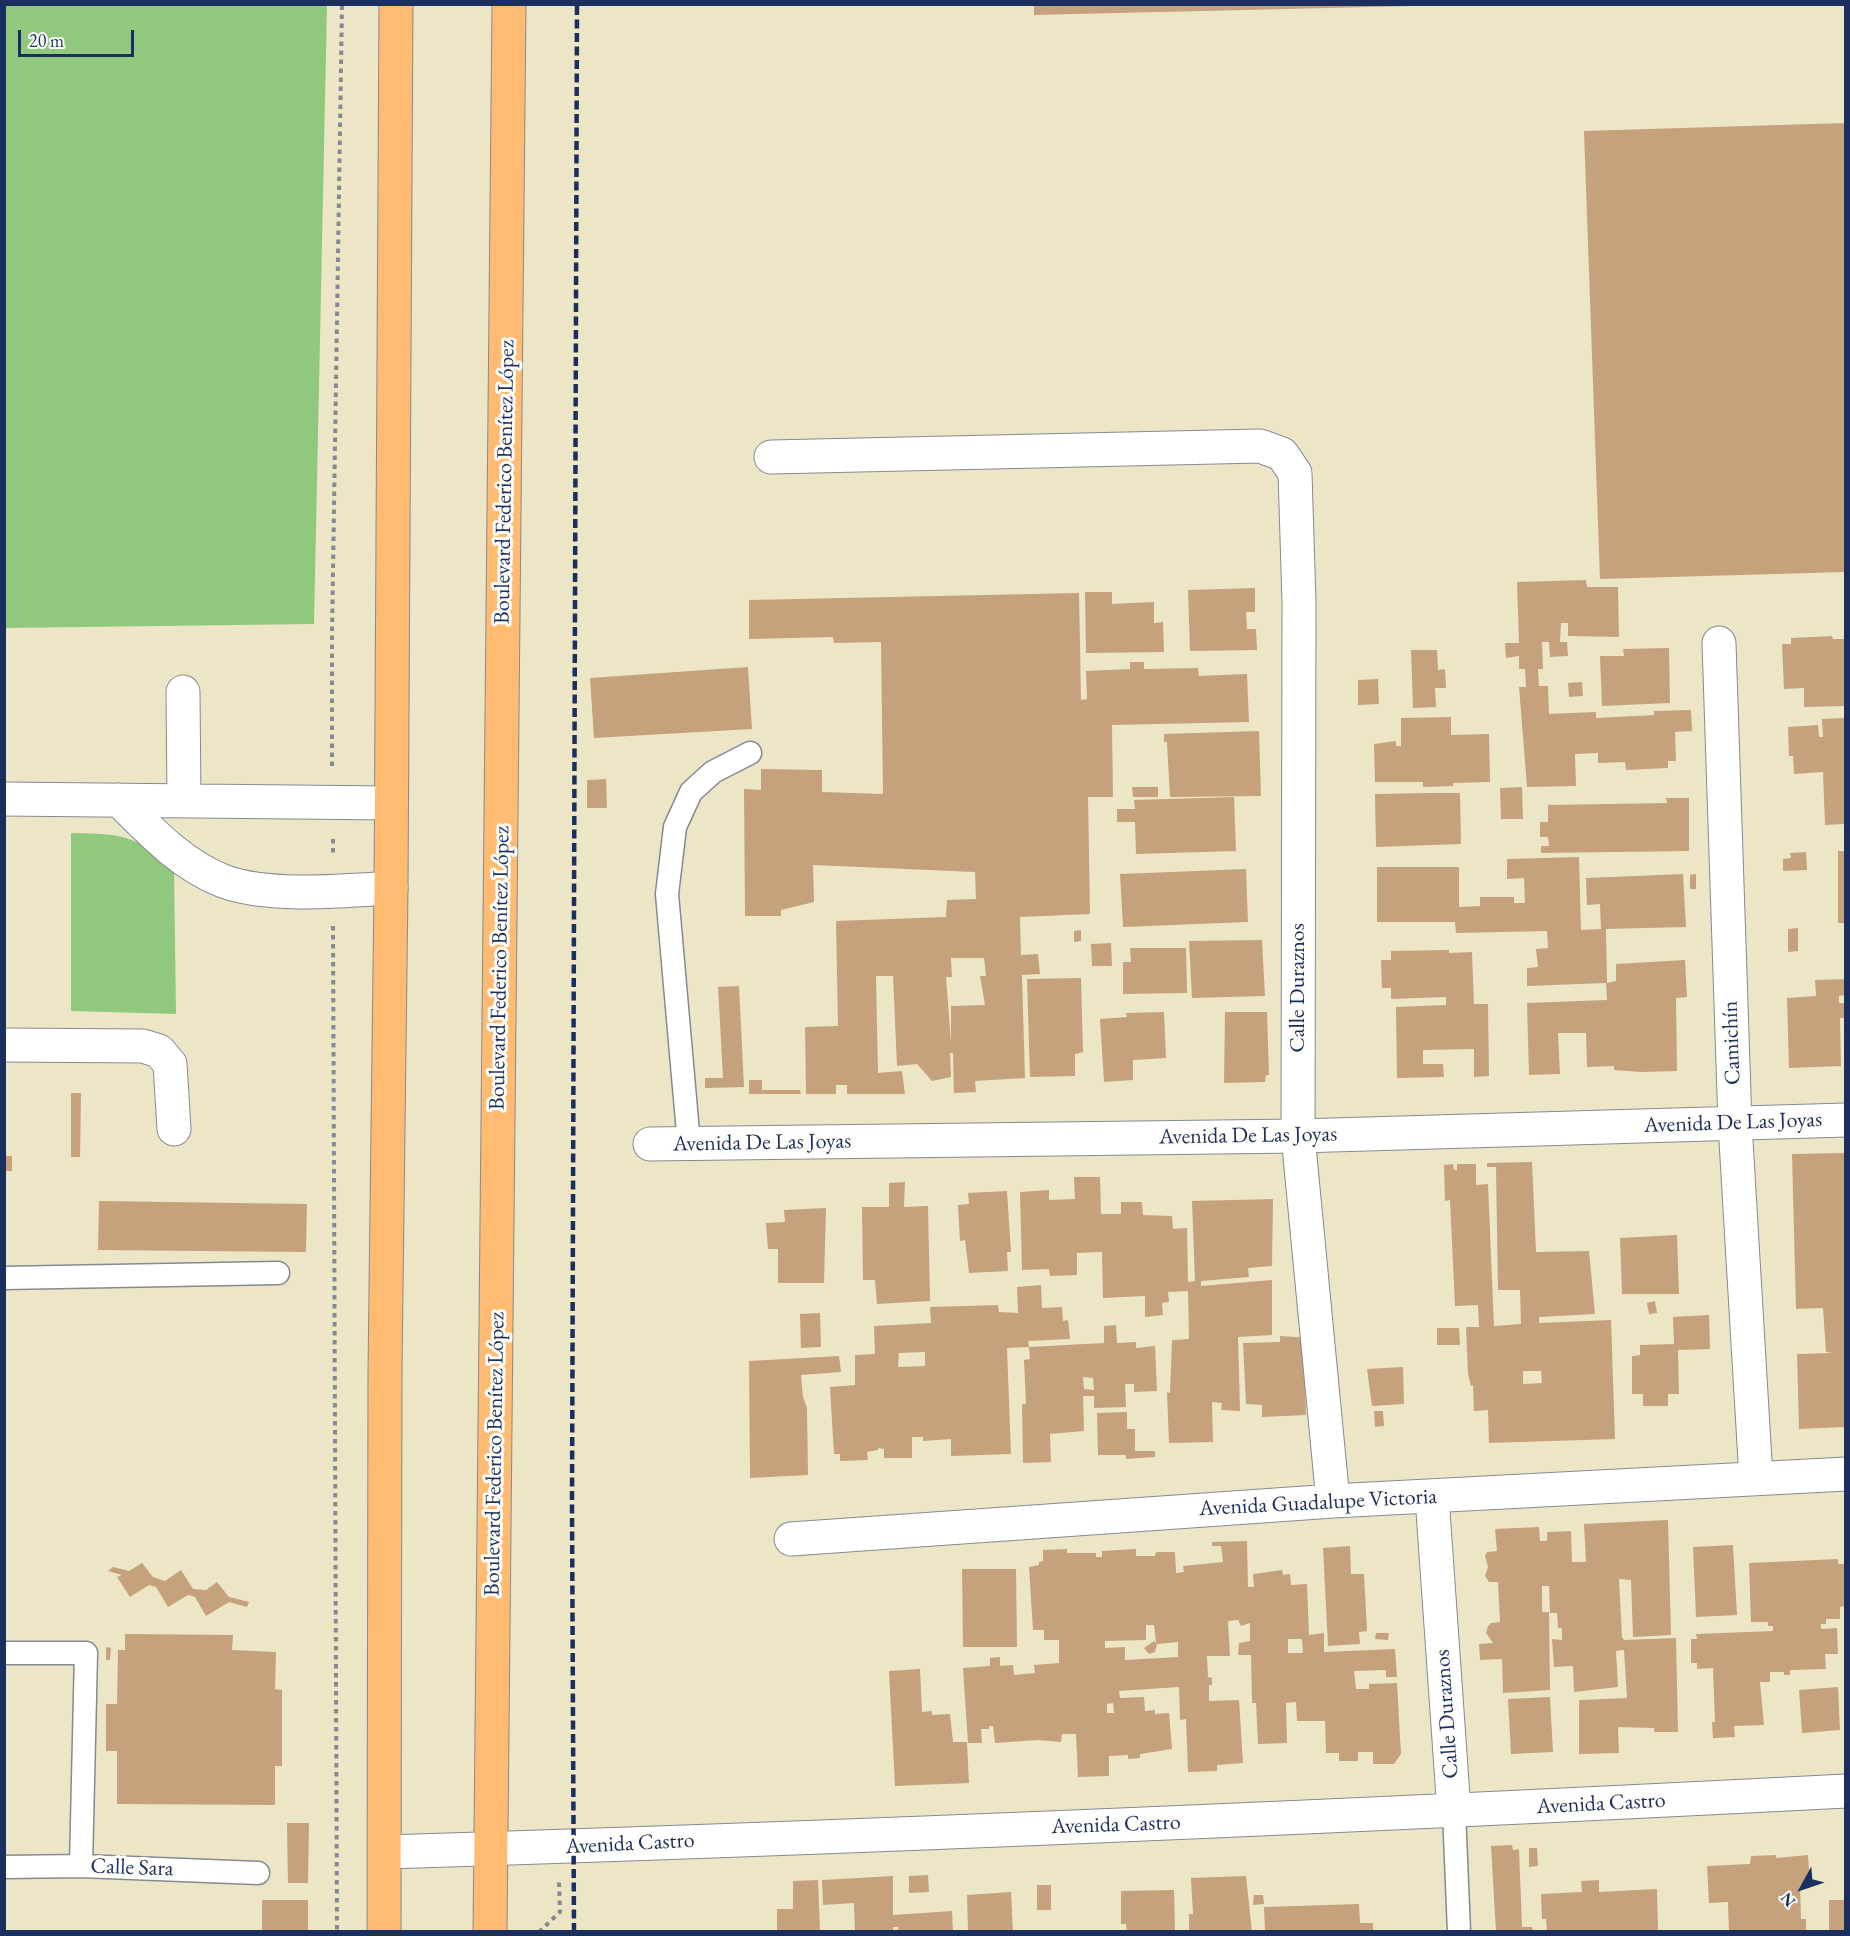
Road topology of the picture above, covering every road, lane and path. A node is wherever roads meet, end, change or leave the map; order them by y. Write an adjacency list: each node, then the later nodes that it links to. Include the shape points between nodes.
1 (342, 4): 11 (path)
2 (396, 4): 12 (main road)
3 (509, 4): 32 (main road, Boulevard Federico Benítez López)
4 (771, 457): 19 (street, Calle Duraznos, via 1260,446 1282,454 1295,473 1299,602)
5 (1719, 643): 17 (street, Camichín)
6 (183, 692): 10 (street)
7 (750, 753): 21 (lane, via 712,772 691,792 675,827 667,894)
8 (4, 799): 9 (street)
9 (119, 800): 10 (street); 14 (street, via 154,836 223,881 258,889)
10 (184, 800): 11 (street)
11 (333, 801): 12 (street); 14 (path)
12 (390, 803): 13 (main road)
13 (392, 888): 14 (street); 34 (main road)
14 (333, 892): 38 (path)
15 (4, 1045): 18 (street, via 143,1046 159,1051 170,1064)
16 (1845, 1120): 17 (street, Avenida De Las Joyas)
17 (1735, 1124): 19 (street, Avenida De Las Joyas); 25 (street, Camichín)
18 (174, 1129)
19 (1298, 1136): 21 (street, Avenida De Las Joyas); 27 (street, Calle Duraznos)
20 (650, 1144): 21 (street, Avenida De Las Joyas)
21 (689, 1144)
22 (278, 1273): 23 (lane)
23 (4, 1278)
24 (1845, 1474): 25 (street, Avenida Guadalupe Victoria)
25 (1756, 1478): 26 (street, Avenida Guadalupe Victoria)
26 (1432, 1497): 27 (street, Avenida Guadalupe Victoria); 31 (street, Calle Duraznos)
27 (1333, 1501): 28 (street, Avenida Guadalupe Victoria)
28 (791, 1539)
29 (4, 1653): 35 (lane, via 86,1653)
30 (1845, 1791): 31 (street, Avenida Castro)
31 (1454, 1811): 33 (street, Avenida Castro); 42 (lane, Calle Duraznos)
32 (491, 1848): 33 (street, Avenida Castro); 34 (street, Avenida Castro); 40 (main road, Boulevard Federico Benítez López)
33 (559, 1848): 41 (path, via 560,1912)
34 (385, 1852): 39 (main road)
35 (81, 1866): 36 (lane, Calle Sara); 37 (lane, Calle Sara)
36 (4, 1868)
37 (258, 1873)
38 (337, 1932)
39 (384, 1932)
40 (490, 1932)
41 (539, 1932)
42 (1460, 1932)

